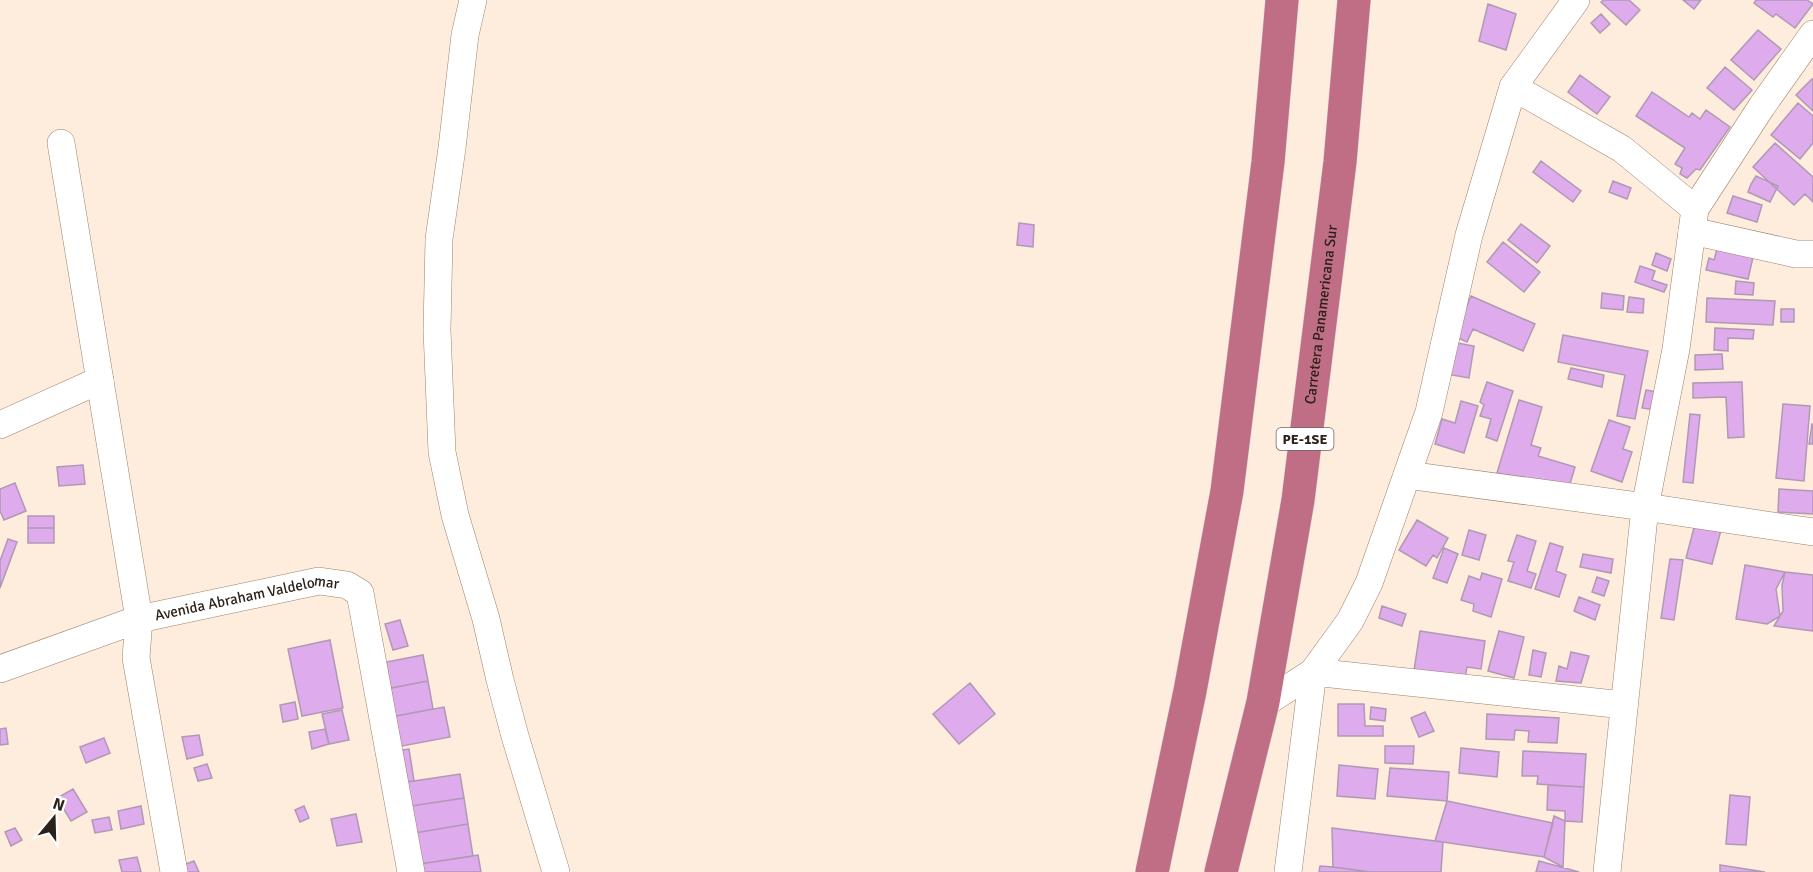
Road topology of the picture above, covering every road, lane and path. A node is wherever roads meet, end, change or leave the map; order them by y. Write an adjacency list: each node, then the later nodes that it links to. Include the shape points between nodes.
1 (473, 0): 22 (street, via 439,239 437,330 442,452 454,515)
2 (1282, 0): 23 (highway, via 1269,162 1227,491)
3 (1354, 0): 18 (highway, Carretera Panamericana Sur / PE-1SE, via 1340,162 1298,500)
4 (1576, 0): 6 (street)
5 (1813, 34): 8 (street, via 1762,106)
6 (1513, 87): 8 (street, via 1623,149); 12 (street, via 1469,235 1430,412)
7 (61, 143): 10 (street)
8 (1694, 220): 9 (street, via 1796,254); 13 (street, via 1676,349)
9 (1813, 254)
10 (100, 380): 11 (street); 15 (street)
11 (0, 425)
12 (1407, 475): 13 (street); 17 (street, via 1360,603)
13 (1645, 507): 14 (street); 19 (street)
14 (1813, 532)
15 (139, 619): 16 (street, Avenida Abraham Valdelomar); 20 (street, via 136,658); 21 (street, Avenida Abraham Valdelomar, via 319,581 347,585 360,593)
16 (0, 669)
17 (1313, 672): 18 (street); 19 (street); 25 (street)
18 (1262, 705): 24 (highway, Carretera Panamericana Sur / PE-1SE)
19 (1624, 705): 26 (street)
20 (174, 872)
21 (411, 872)
22 (556, 872)
23 (1152, 872)
24 (1221, 872)
25 (1288, 872)
26 (1607, 872)

